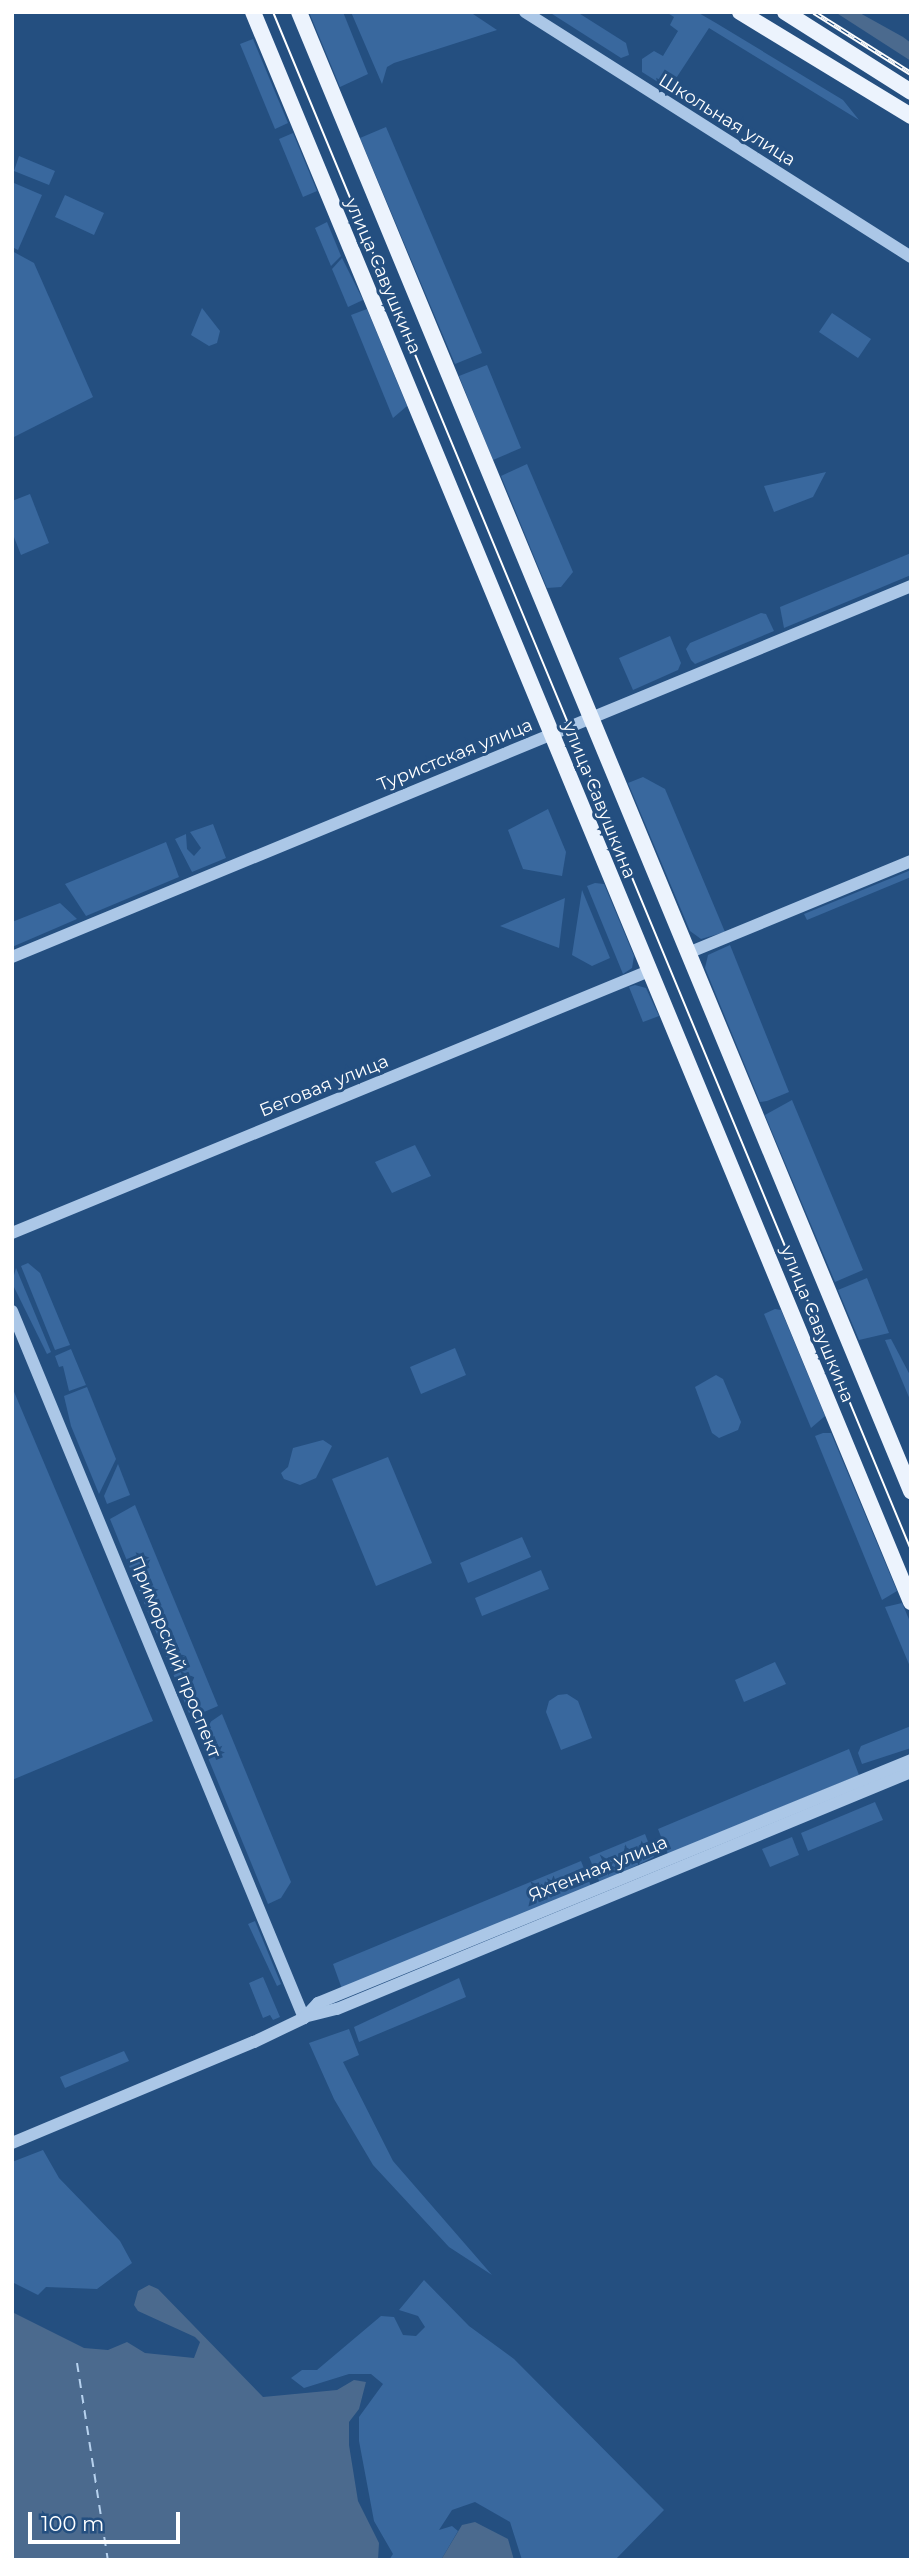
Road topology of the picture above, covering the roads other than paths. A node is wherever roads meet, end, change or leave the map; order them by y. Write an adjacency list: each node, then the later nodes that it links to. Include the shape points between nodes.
1 (253, 12): 11 (main road, улица Савушкина)
2 (299, 12): 10 (main road, улица Савушкина)
3 (525, 12): 8 (street, Школьная улица)
4 (740, 12): 7 (main road)
5 (785, 12): 6 (main road)
6 (911, 92)
7 (911, 116)
8 (911, 257)
9 (911, 586): 10 (street, Туристская улица)
10 (590, 717): 11 (street, Туристская улица); 13 (main road, улица Савушкина)
11 (551, 734): 14 (street, Туристская улица); 15 (main road, улица Савушкина)
12 (911, 862): 13 (street)
13 (688, 953): 18 (main road, улица Савушкина)
14 (12, 957)
15 (649, 971): 16 (street, Беговая улица); 19 (main road, улица Савушкина)
16 (12, 1233)
17 (12, 1311): 22 (street, Приморский проспект)
18 (911, 1491)
19 (911, 1602)
20 (911, 1760): 22 (street, Яхтенная улица, via 325,2000)
21 (911, 1772): 22 (street, Яхтенная улица, via 337,2009)
22 (304, 2018): 23 (street, Яхтенная улица)
23 (12, 2143)

